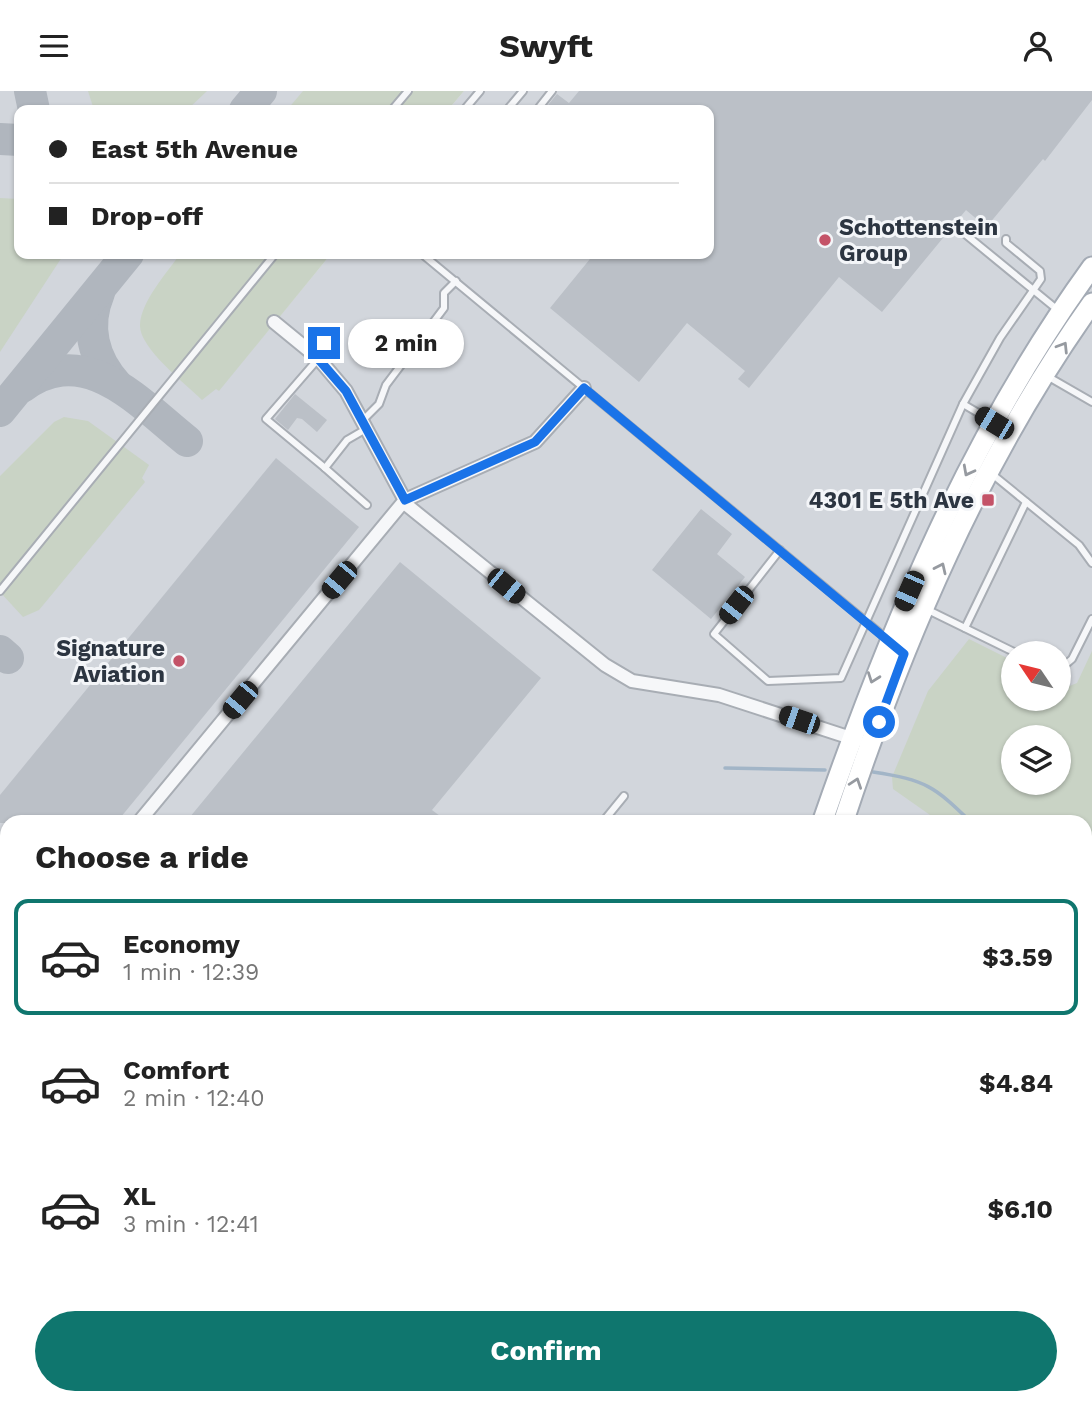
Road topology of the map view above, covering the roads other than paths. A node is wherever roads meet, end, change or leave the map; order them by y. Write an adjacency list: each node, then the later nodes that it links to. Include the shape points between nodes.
1 (408, 91): 5 (lane)
2 (480, 91): 6 (lane)
3 (523, 91): 7 (lane)
4 (552, 91): 8 (lane)
5 (396, 105)
6 (468, 105)
7 (511, 105)
8 (541, 105)
9 (964, 235): 15 (lane)
10 (1006, 239): 15 (lane, via 1040,271)
11 (271, 259): 35 (lane)
12 (428, 259): 14 (lane)
13 (1092, 267): 17 (main road)
14 (456, 282): 23 (lane); 27 (lane, via 444,293 444,309 386,385)
15 (1034, 291): 17 (lane); 25 (lane, via 1000,338)
16 (1092, 303): 22 (main road, one-way to 16)
17 (1060, 312): 21 (main road)
18 (274, 322): 20 (street)
19 (334, 332): 20 (lane)
20 (316, 356): 27 (street, via 346,391); 28 (lane, via 266,419)
21 (1028, 364): 22 (lane); 26 (main road)
22 (1046, 375): 24 (lane); 29 (main road)
23 (584, 388): 30 (street, via 535,442); 33 (lane)
24 (1092, 402)
25 (963, 404): 26 (lane); 38 (lane)
26 (994, 423): 40 (main road, one-way to 40)
27 (364, 425): 28 (lane); 30 (street)
28 (324, 468): 32 (lane)
29 (990, 472): 31 (lane); 36 (main road, one-way to 29)
30 (405, 500): 44 (street, via 605,665 632,681 719,695); 46 (street)
31 (1026, 502): 34 (lane, via 1079,545); 39 (lane)
32 (367, 505)
33 (780, 550): 38 (lane); 38 (lane, via 714,634 768,681 841,678)
34 (1092, 563)
35 (0, 591)
36 (924, 608): 39 (lane); 42 (main road)
37 (1092, 619): 43 (lane)
38 (864, 620): 40 (lane)
39 (965, 628): 41 (lane)
40 (888, 640): 42 (lane); 44 (main road, one-way to 44)
41 (1001, 646)
42 (904, 654): 44 (main road)
43 (1071, 660)
44 (861, 742): 48 (main road); 49 (main road, one-way to 44)
45 (624, 796): 47 (lane)
46 (145, 815)
47 (609, 815)
48 (826, 815)
49 (845, 815)

